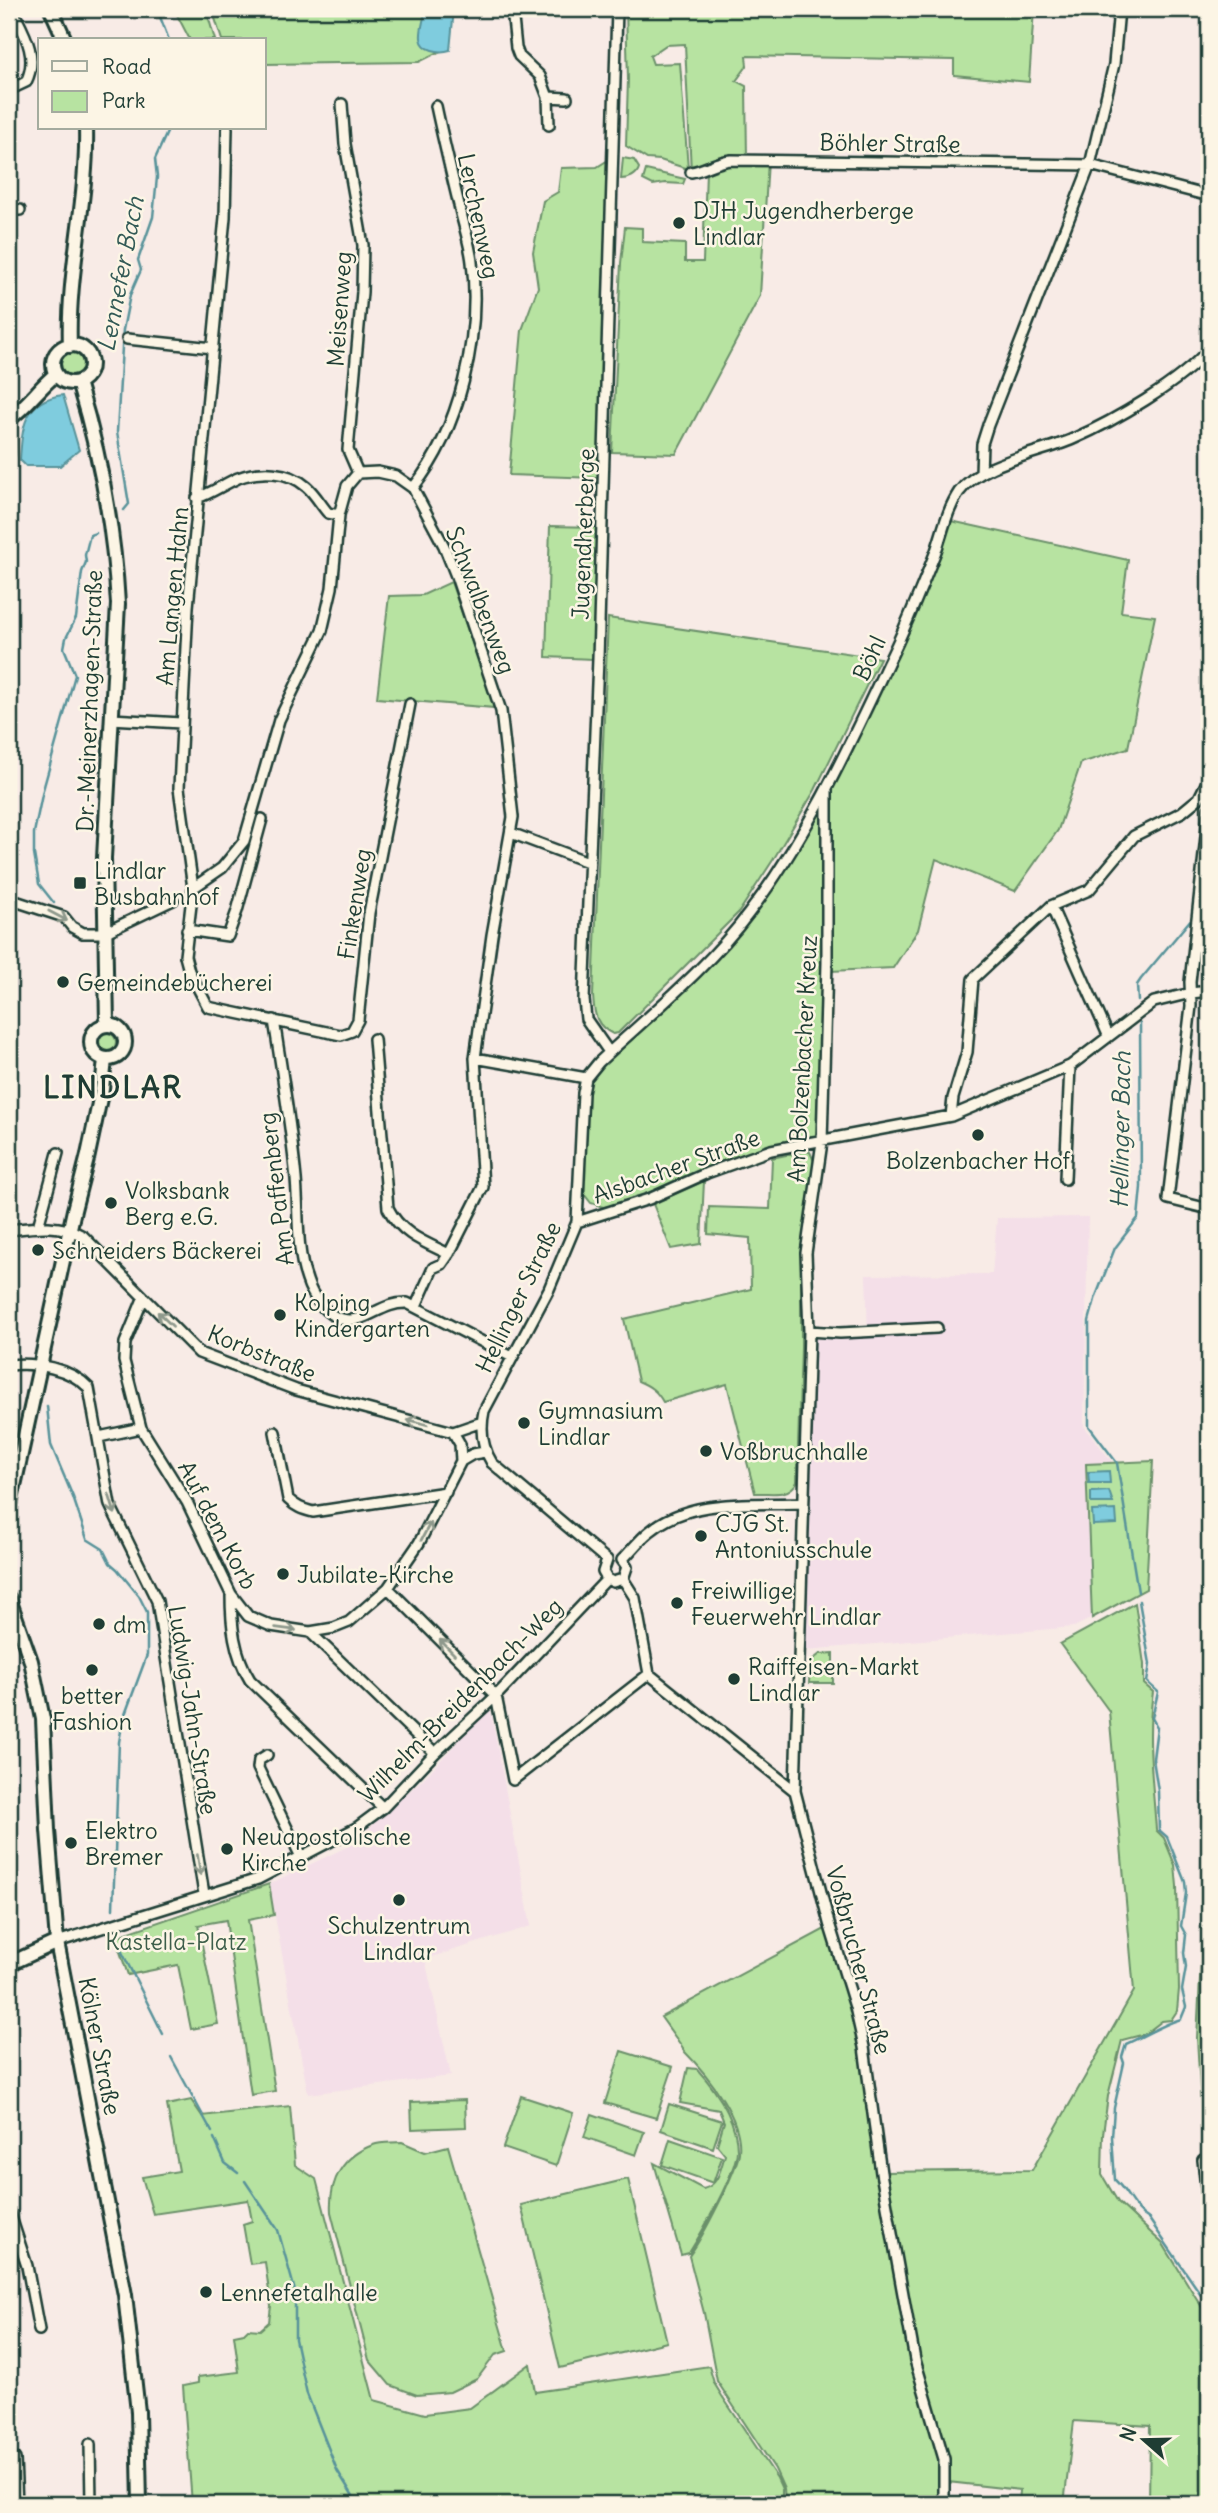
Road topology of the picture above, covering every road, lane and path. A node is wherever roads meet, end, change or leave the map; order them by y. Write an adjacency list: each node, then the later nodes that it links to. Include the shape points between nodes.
1 (12, 9): 7 (street, via 33,61 26,82)
2 (51, 9): 6 (main road)
3 (512, 9): 8 (street, via 519,56 540,76)
4 (617, 9): 41 (street, Jugendherberge)
5 (1119, 9): 15 (street, via 1114,64)
6 (64, 38)
7 (9, 90)
8 (548, 97): 9 (street); 12 (street)
9 (567, 98)
10 (342, 104): 29 (street, Meisenweg, via 363,245 348,450)
11 (436, 106): 30 (street, Lerchenweg, via 472,258 474,318 458,402 429,468)
12 (549, 125)
13 (86, 130): 21 (main road)
14 (227, 130): 22 (street, via 225,217)
15 (1090, 165): 16 (street, Böhler Straße, via 724,160); 17 (street, Böhler Straße); 28 (street, via 988,425)
16 (691, 172)
17 (1209, 196)
18 (9, 210): 19 (street)
19 (20, 210)
20 (127, 339): 22 (street)
21 (70, 346): 24 (main road, via 54,359); 25 (main road, via 85,351 91,360 87,376)
22 (213, 348): 31 (street)
23 (1209, 349): 28 (street, Böhl, via 1172,382 1126,411 1073,439)
24 (56, 373): 25 (main road, via 66,382); 26 (main road)
25 (78, 382): 34 (main road, Dr.-Meinerzhagen-Straße, via 116,563)
26 (10, 418): 27 (street)
27 (9, 454)
28 (981, 472): 37 (street, Böhl, via 950,508 908,622)
29 (358, 474): 30 (street, via 396,476); 32 (street, via 346,486)
30 (413, 488): 40 (street, Schwalbenweg, via 456,576 502,711)
31 (197, 498): 32 (street, Am Langen Hahn, via 237,479 275,472 306,486 328,513); 35 (street, Am Langen Hahn)
32 (339, 514): 42 (street, via 327,615 279,720 244,841 222,868)
33 (410, 704): 50 (street, Finkenweg, via 369,913 358,1020 352,1031 341,1035)
34 (111, 719): 35 (street); 47 (main road, Dr.-Meinerzhagen-Straße)
35 (181, 723): 42 (street, Am Langen Hahn, via 179,788)
36 (1209, 778): 45 (street, via 1199,798 1182,812 1134,836 1089,890)
37 (827, 788): 54 (street, Böhl, via 748,915); 60 (street, Am Bolzenbacher Kreuz)
38 (1209, 809): 49 (street)
39 (262, 818): 46 (street, via 228,936)
40 (511, 833): 41 (street); 55 (street, Schwalbenweg)
41 (588, 862): 54 (street, Jugendherberge, via 586,1019)
42 (193, 888): 46 (street, Am Langen Hahn)
43 (9, 899): 47 (street, one-way to 47, via 64,917 83,933)
44 (173, 900): 47 (street)
45 (1051, 906): 52 (street); 59 (street, via 973,979 967,1052)
46 (187, 930): 50 (street, Am Langen Hahn, via 189,971 208,1007)
47 (104, 933): 51 (main road, Dr.-Meinerzhagen-Straße)
48 (1209, 991): 49 (street, Alsbacher Straße)
49 (1191, 993): 52 (street, Alsbacher Straße, via 1154,1002); 63 (street, via 1168,1199)
50 (274, 1020): 70 (street, Am Paffenberg, via 296,1176 303,1266 315,1296 325,1309 351,1320 367,1318 394,1303)
51 (107, 1025): 56 (main road, Dr.-Meinerzhagen-Straße, via 91,1039 95,1053); 56 (main road, Dr.-Meinerzhagen-Straße, via 117,1028 125,1042 120,1053)
52 (1108, 1035): 57 (street, Alsbacher Straße)
53 (374, 1039): 68 (street, via 388,1208 409,1234)
54 (609, 1052): 58 (street)
55 (475, 1058): 58 (street); 68 (street, Schwalbenweg, via 483,1187)
56 (105, 1059): 66 (main road, Dr.-Meinerzhagen-Straße)
57 (1070, 1066): 59 (street, Alsbacher Straße); 62 (street)
58 (586, 1078): 64 (street, Hellinger Straße)
59 (951, 1116): 60 (street, Alsbacher Straße)
60 (822, 1142): 64 (street, Alsbacher Straße, via 771,1150); 72 (street, Am Bolzenbacher Kreuz, via 806,1253)
61 (58, 1153): 65 (street)
62 (1065, 1179)
63 (1209, 1209)
64 (577, 1222): 73 (street, Hellinger Straße, via 549,1289)
65 (38, 1227): 66 (street); 67 (street)
66 (70, 1229): 69 (street, Korbstraße, via 87,1240); 75 (main road, Dr.-Meinerzhagen-Straße)
67 (9, 1230)
68 (449, 1254): 70 (street, Schwalbenweg, via 443,1264 433,1268)
69 (143, 1299): 77 (street, Auf dem Korb, via 125,1343 124,1361); 79 (street, Korbstraße, one-way to 69, via 296,1390 199,1353)
70 (416, 1306): 73 (street)
71 (937, 1328): 72 (street)
72 (809, 1331): 84 (street, Am Bolzenbacher Kreuz)
73 (512, 1357): 76 (street, Hellinger Straße)
74 (9, 1365): 75 (street)
75 (41, 1366): 80 (street, Ludwig-Jahn-Straße, via 81,1380 89,1388); 85 (main road, Dr.-Meinerzhagen-Straße)
76 (482, 1422): 79 (street); 81 (street, Hellinger Straße)
77 (141, 1428): 80 (street); 91 (street, Auf dem Korb, via 187,1502)
78 (275, 1432): 83 (street, via 288,1499 302,1509 313,1512)
79 (453, 1432): 82 (street, via 460,1444)
80 (99, 1437): 101 (street, Ludwig-Jahn-Straße, one-way to 101, via 110,1505 157,1601)
81 (485, 1452): 82 (street); 86 (street, via 492,1463)
82 (461, 1461): 83 (street, Auf dem Korb)
83 (446, 1492): 90 (street, Auf dem Korb, one-way to 83)
84 (802, 1503): 87 (street, via 714,1506 679,1513 649,1532); 98 (street, Am Bolzenbacher Kreuz)
85 (9, 1509)
86 (607, 1560): 87 (street); 88 (street, via 603,1572)
87 (622, 1560): 89 (street, via 627,1571)
88 (607, 1579): 89 (street); 95 (street, Wilhelm-Breidenbach-Weg)
89 (623, 1579): 94 (street, via 635,1598)
90 (388, 1588): 93 (street, Auf dem Korb, via 349,1622); 95 (street, one-way to 90)
91 (231, 1594): 93 (street, Auf dem Korb, one-way to 93, via 248,1616 271,1626); 99 (street, via 240,1664 250,1680)
92 (9, 1599): 102 (main road, Kölner Straße, via 31,1661 43,1719)
93 (310, 1632): 96 (street)
94 (649, 1674): 95 (street, via 513,1780); 98 (street)
95 (496, 1696): 96 (street, Wilhelm-Breidenbach-Weg)
96 (435, 1753): 99 (street, Wilhelm-Breidenbach-Weg)
97 (267, 1755): 100 (street, via 259,1760 258,1768)
98 (795, 1791): 113 (street, Voßbrucher Straße, via 864,2047 915,2360 944,2459)
99 (383, 1808): 100 (street, Wilhelm-Breidenbach-Weg)
100 (301, 1857): 101 (street, Wilhelm-Breidenbach-Weg, via 258,1879)
101 (204, 1894): 102 (street, Wilhelm-Breidenbach-Weg)
102 (57, 1942): 103 (main road); 112 (main road, Kölner Straße, via 125,2295 138,2412)
103 (9, 1964)
104 (1203, 2160): 106 (street)
105 (9, 2211): 107 (street, via 27,2266)
106 (1209, 2216)
107 (39, 2330)
108 (90, 2444): 111 (street)
109 (15, 2459): 110 (street)
110 (18, 2504)
111 (91, 2504)
112 (139, 2504)
113 (944, 2504)

